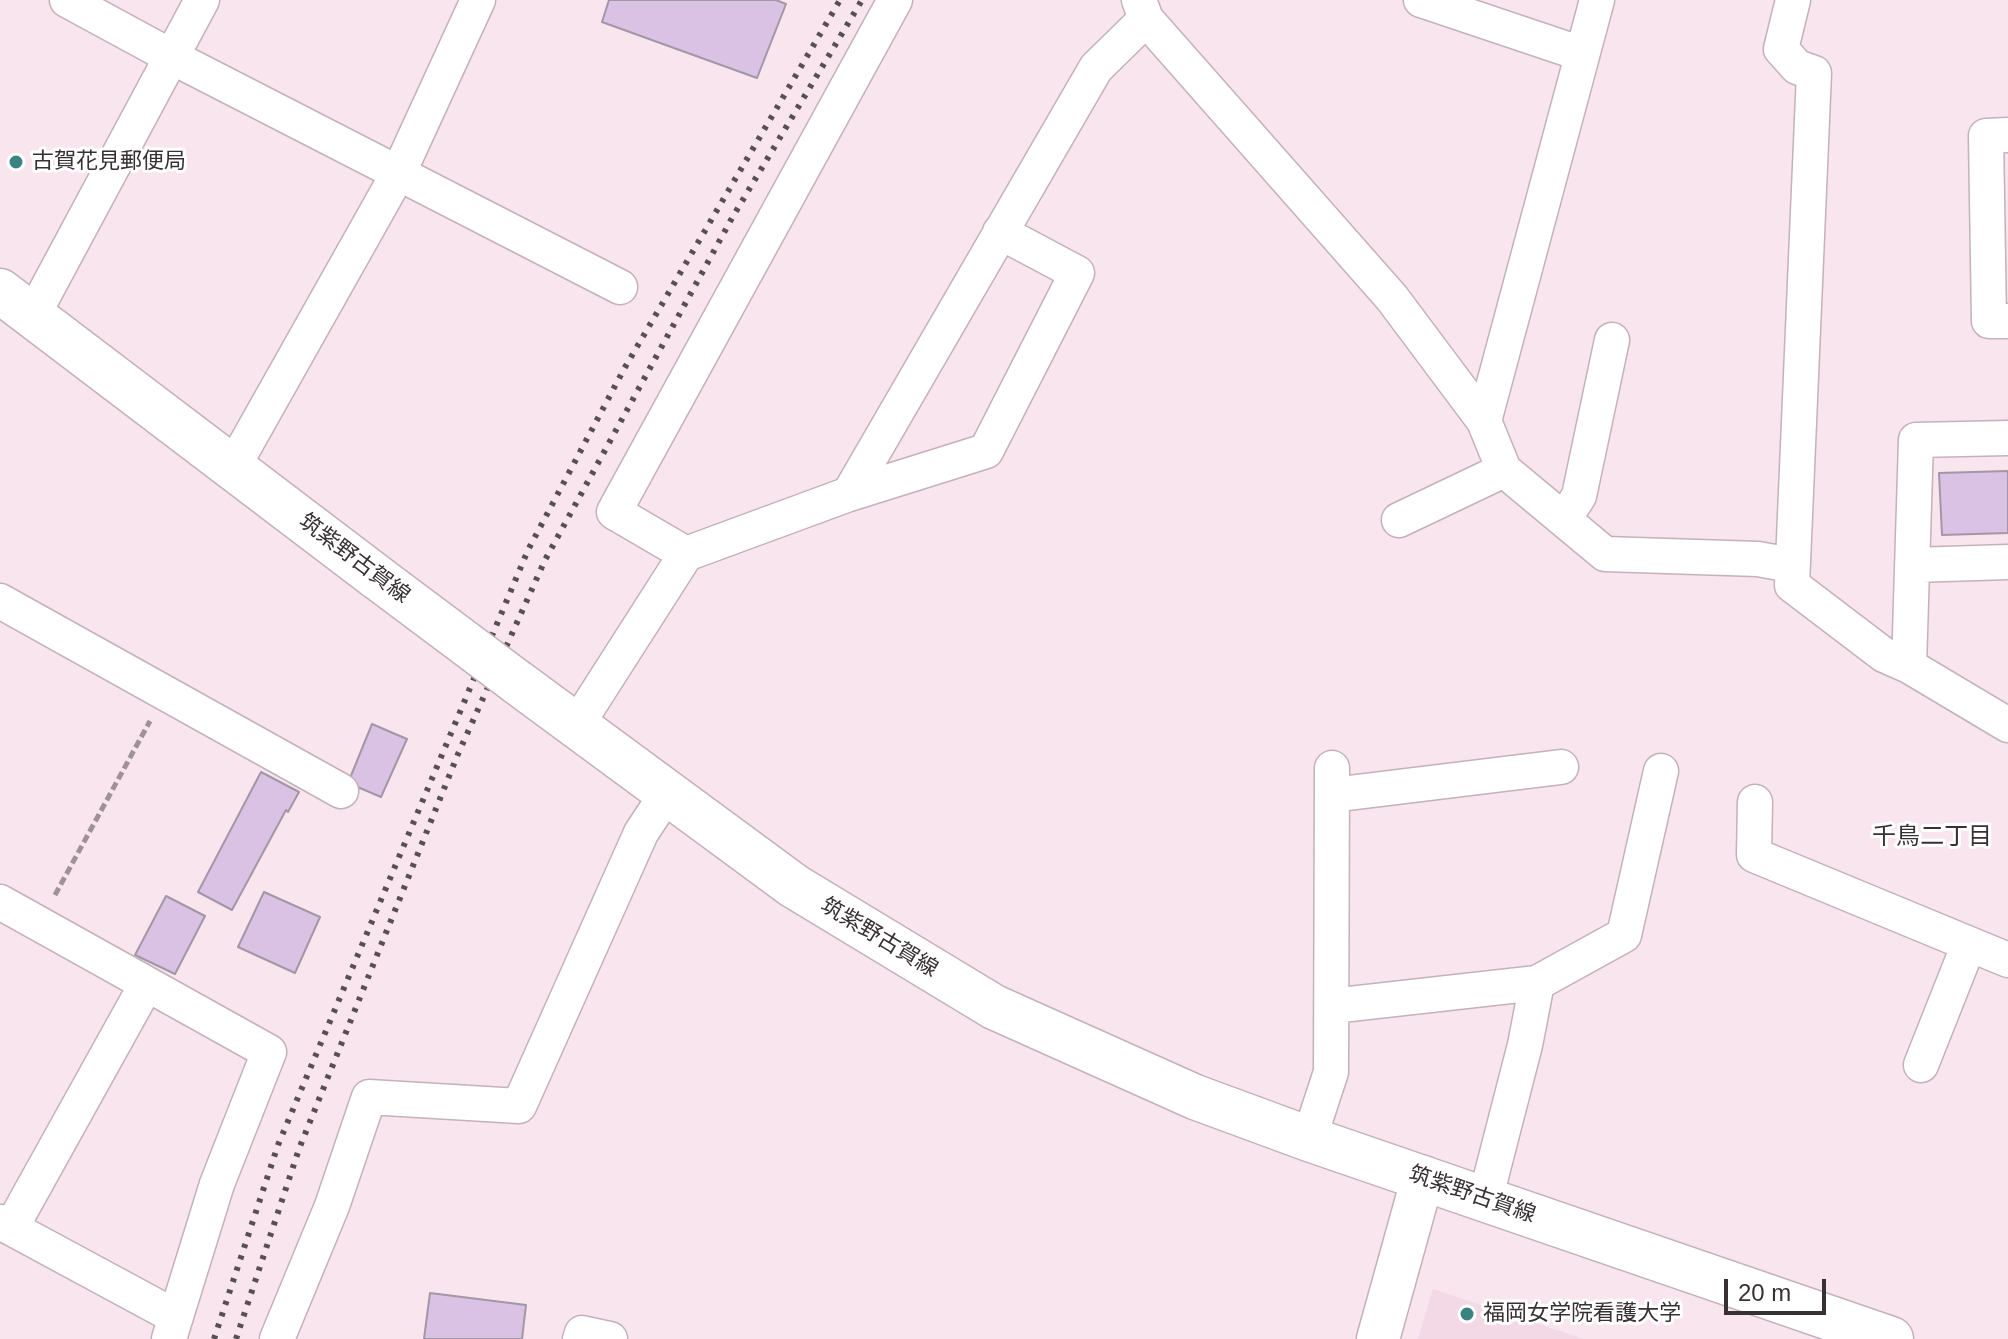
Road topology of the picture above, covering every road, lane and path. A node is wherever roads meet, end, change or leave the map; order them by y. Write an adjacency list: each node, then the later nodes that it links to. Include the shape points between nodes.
1 (67, 0): 10 (street)
2 (202, 0): 10 (street)
3 (478, 0): 12 (street)
4 (895, 0): 25 (street, via 614,512)
5 (1421, 0): 9 (street)
6 (1597, 0): 9 (street)
7 (1793, 0): 27 (street, via 1781,49 1797,67 1814,73)
8 (1143, 9): 13 (street, via 1096,68); 18 (street, via 1392,298)
9 (1582, 54): 18 (street)
10 (172, 57): 12 (street); 15 (street)
11 (2008, 135): 16 (street, via 1986,136 1989,321)
12 (399, 172): 14 (street); 20 (street)
13 (1000, 232): 22 (street); 22 (street, via 1077,273 986,451)
14 (620, 287)
15 (17, 303): 20 (main road, 筑紫野古賀線)
16 (2008, 321)
17 (1612, 340): 23 (street, via 1579,496)
18 (1484, 421): 21 (street)
19 (2008, 438): 28 (street, via 1916,440)
20 (233, 467): 33 (main road, 筑紫野古賀線, bridge)
21 (1504, 470): 23 (street); 24 (street)
22 (849, 494): 25 (street)
23 (1564, 519): 27 (street, via 1605,554 1758,559)
24 (1399, 520)
25 (686, 554): 33 (street)
26 (2008, 562): 28 (street)
27 (1791, 565): 30 (street, via 1792,585 1884,655)
28 (1913, 565): 30 (street)
29 (0, 601): 31 (street)
30 (1909, 666): 32 (street)
31 (166, 692): 36 (street); 39 (path)
32 (2008, 725)
33 (576, 726): 37 (main road, 筑紫野古賀線)
34 (1561, 767): 44 (street, via 1332,782)
35 (1661, 771): 42 (street, via 1624,935)
36 (341, 791)
37 (668, 792): 46 (main road, 筑紫野古賀線, via 794,886 994,1007 1195,1097); 51 (street, via 641,833 519,1106 369,1097 332,1206)
38 (1755, 802): 40 (street, via 1754,855)
39 (12, 915): 43 (street)
40 (1969, 944): 41 (street); 45 (street)
41 (2007, 958)
42 (1537, 983): 44 (street); 48 (street)
43 (146, 985): 49 (street); 50 (street, via 269,1052 217,1184)
44 (1332, 1006): 46 (street, via 1331,1072)
45 (1921, 1065)
46 (1309, 1139): 47 (main road, 筑紫野古賀線)
47 (1423, 1177): 48 (main road, 筑紫野古賀線); 54 (street)
48 (1485, 1200): 55 (main road, 筑紫野古賀線)
49 (5, 1225): 50 (street)
50 (173, 1328)
51 (277, 1339)
52 (580, 1339): 53 (street, via 582,1333)
53 (610, 1339)
54 (1378, 1339)
55 (1891, 1339)

